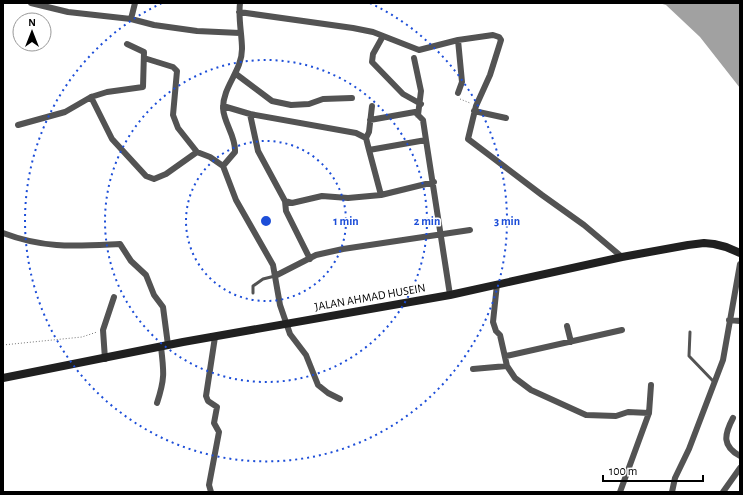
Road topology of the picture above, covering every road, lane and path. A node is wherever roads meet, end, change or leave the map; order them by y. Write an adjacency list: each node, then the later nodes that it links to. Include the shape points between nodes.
1 (31, 3): 5 (street, via 68,12)
2 (135, 3): 5 (street)
3 (240, 3): 4 (street)
4 (239, 12): 6 (street); 7 (street, via 353,28)
5 (131, 19): 6 (street, via 190,30)
6 (240, 33): 12 (street, via 242,50)
7 (383, 36): 8 (street, via 419,50); 16 (street, via 372,54 372,62 403,94)
8 (458, 40): 13 (street, via 462,82); 19 (street, via 492,35 500,38 490,75)
9 (127, 44): 10 (street, via 143,51)
10 (144, 58): 14 (street, via 143,87); 28 (street, via 173,67 177,71 173,115 178,128)
11 (414, 58): 16 (street, via 422,91)
12 (236, 74): 15 (street, via 272,101 291,105 309,104 323,99); 17 (street, via 227,88)
13 (458, 93): 19 (path, via 459,98)
14 (91, 97): 24 (street, via 65,112); 28 (street, via 112,139 146,176 154,179 166,174)
15 (352, 98)
16 (421, 104): 21 (street)
17 (223, 106): 20 (street); 29 (street, via 224,116 236,146 235,152)
18 (372, 106): 23 (street)
19 (475, 108): 22 (street); 37 (street, via 468,136 470,141 584,225)
20 (250, 114): 25 (street, via 339,128); 32 (street, via 258,152)
21 (418, 115): 23 (street, via 414,112); 26 (street, via 423,120)
22 (506, 118)
23 (370, 120): 25 (street)
24 (18, 125)
25 (366, 138): 27 (street)
26 (426, 140): 27 (street); 30 (street)
27 (369, 150): 31 (street)
28 (197, 152): 29 (street)
29 (223, 166): 40 (street, via 236,200 273,265)
30 (434, 182): 31 (street); 35 (street)
31 (381, 194): 32 (street, via 348,198 322,196 292,203)
32 (285, 201): 38 (street, via 286,211)
33 (470, 230): 35 (street)
34 (3, 233): 55 (street, via 35,243 63,247 120,244 131,261 146,275 154,295 163,307)
35 (442, 234): 38 (street, via 343,249); 43 (street)
36 (740, 253): 37 (main road, JALAN AHMAD HUSEIN, via 726,247 704,243)
37 (622, 257): 41 (main road, JALAN AHMAD HUSEIN)
38 (310, 259): 40 (street)
39 (740, 264): 45 (street)
40 (275, 276): 42 (lane, via 263,279 252,286); 47 (street)
41 (497, 284): 43 (main road, JALAN AHMAD HUSEIN); 56 (street, via 493,322)
42 (253, 293)
43 (450, 295): 47 (main road, JALAN AHMAD HUSEIN)
44 (114, 297): 49 (street)
45 (729, 320): 46 (street); 61 (street, via 723,360)
46 (740, 321)
47 (286, 324): 52 (main road, JALAN AHMAD HUSEIN); 63 (street, via 290,334 306,355 318,385)
48 (567, 326): 53 (street)
49 (103, 330): 54 (path, via 82,337); 57 (street)
50 (622, 330): 53 (street)
51 (690, 332): 61 (lane, via 689,356)
52 (215, 337): 55 (main road, JALAN AHMAD HUSEIN); 69 (street, via 206,396 216,407 214,424 219,432 209,485)
53 (571, 342): 56 (street)
54 (3, 345)
55 (164, 346): 57 (main road, JALAN AHMAD HUSEIN); 64 (street, via 164,383)
56 (506, 356): 58 (street)
57 (105, 359): 60 (main road, JALAN AHMAD HUSEIN)
58 (507, 366): 59 (street); 65 (street, via 515,378 531,390 586,415)
59 (473, 369)
60 (3, 378)
61 (715, 383): 71 (street, via 675,478)
62 (651, 385): 65 (street)
63 (340, 399)
64 (157, 403)
65 (649, 413): 70 (street)
66 (733, 418): 67 (street, via 728,427 727,442 730,451)
67 (740, 456)
68 (740, 468): 72 (street)
69 (211, 492)
70 (620, 492)
71 (672, 492)
72 (723, 492)

